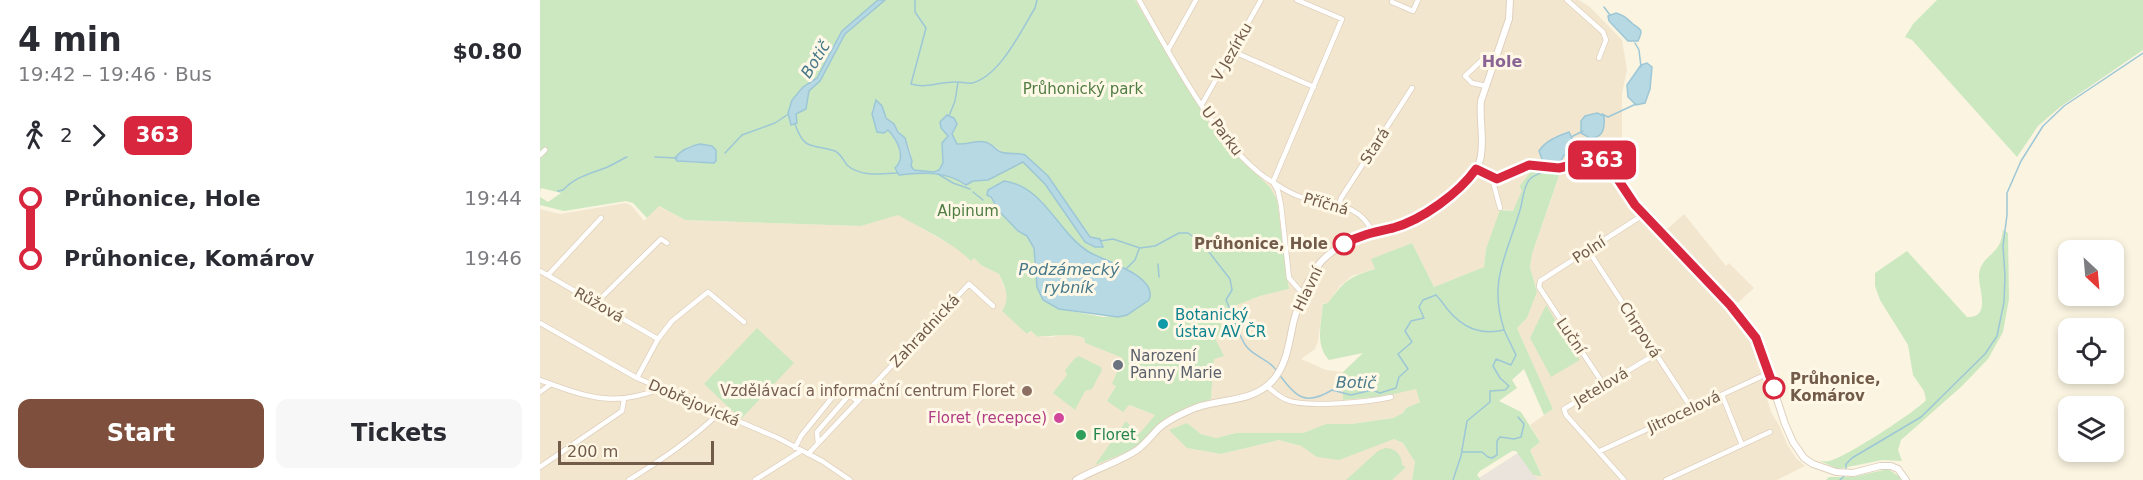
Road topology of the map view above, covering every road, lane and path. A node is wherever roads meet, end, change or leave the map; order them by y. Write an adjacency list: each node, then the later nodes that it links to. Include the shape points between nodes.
1 (1139, 0): 9 (street, U Parku)
2 (1196, 0): 9 (street)
3 (1262, 0): 10 (street, V Jezírku)
4 (1297, 0): 14 (street, via 1342,19)
5 (1418, 0): 8 (street, via 1413,11)
6 (1567, 0): 11 (street, via 1602,32 1606,40)
7 (1512, 1): 13 (street)
8 (1392, 2)
9 (1168, 50): 16 (street, U Parku)
10 (1233, 51): 14 (street); 16 (street, V Jezírku)
11 (1599, 58)
12 (1483, 59): 13 (street, via 1465,76 1472,83)
13 (1486, 86): 19 (street, via 1481,101 1482,145)
14 (1314, 87): 21 (street)
15 (1412, 88): 22 (street, Stará)
16 (1202, 104): 21 (street, U Parku, via 1234,149)
17 (545, 150): 18 (street)
18 (540, 155)
19 (1476, 169): 20 (street); 26 (street, Hlavní, via 1429,211 1408,222)
20 (1492, 178): 23 (street); 24 (street, via 1529,165 1562,168 1600,160 1612,169)
21 (1273, 182): 22 (street, Příčná, via 1295,195); 32 (street, via 1280,199 1289,278)
22 (1339, 205): 26 (street, Příčná, via 1365,219)
23 (1500, 208)
24 (1643, 215): 28 (street, Polní); 39 (street, via 1730,305 1762,350)
25 (601, 219): 30 (street)
26 (1372, 232): 32 (street, Hlavní, via 1344,244 1324,259)
27 (667, 243): 33 (street, via 660,239)
28 (1588, 250): 31 (street, Polní, via 1540,281); 38 (street, Chrpová)
29 (540, 271): 30 (street, Růžová)
30 (548, 275): 33 (street, Růžová)
31 (1539, 287): 43 (street, Luční)
32 (1303, 294): 44 (street, Hlavní, via 1282,368)
33 (596, 303): 37 (street, Růžová)
34 (993, 306): 51 (street, Zahradnická, via 969,284)
35 (744, 322): 37 (street, via 708,292 672,321)
36 (540, 323): 40 (street, Dobřejovická)
37 (658, 339): 40 (street)
38 (1656, 354): 43 (street, Jetelová); 52 (street, Chrpová)
39 (1769, 373): 48 (street, Jitrocelová); 68 (street, via 1793,441 1804,458 1836,472 1891,466)
40 (637, 378): 45 (street, Dobřejovická)
41 (540, 380): 42 (street)
42 (551, 384): 46 (street); 50 (street, via 572,392)
43 (1604, 385): 59 (street, Jetelová, via 1564,410)
44 (1267, 386): 49 (street, via 1289,401 1310,403); 65 (street, via 1249,396 1209,404 1179,416 1161,426 1137,449)
45 (658, 388): 50 (street); 53 (street, Dobřejovická)
46 (540, 392)
47 (850, 394): 51 (street); 55 (street, Zahradnická, via 817,432); 57 (street, via 839,389)
48 (1722, 395): 52 (street, Jitrocelová); 56 (street)
49 (1391, 397)
50 (624, 399): 61 (street, via 622,411)
51 (858, 401): 55 (street, Zahradnická)
52 (1692, 409): 59 (street, Jitrocelová)
53 (718, 414): 57 (street, Dobřejovická); 62 (street, via 666,458)
54 (1770, 432): 56 (street)
55 (818, 443): 60 (street, Zahradnická)
56 (1742, 445): 67 (street)
57 (795, 448): 58 (street, Dobřejovická)
58 (801, 451): 60 (street, Dobřejovická); 63 (street)
59 (1600, 451): 66 (street, Jetelová)
60 (808, 454): 64 (street, Dobřejovická)
61 (540, 467)
62 (629, 480)
63 (755, 480)
64 (850, 480)
65 (1076, 480)
66 (1624, 480)
67 (1666, 480)
68 (1906, 480)

